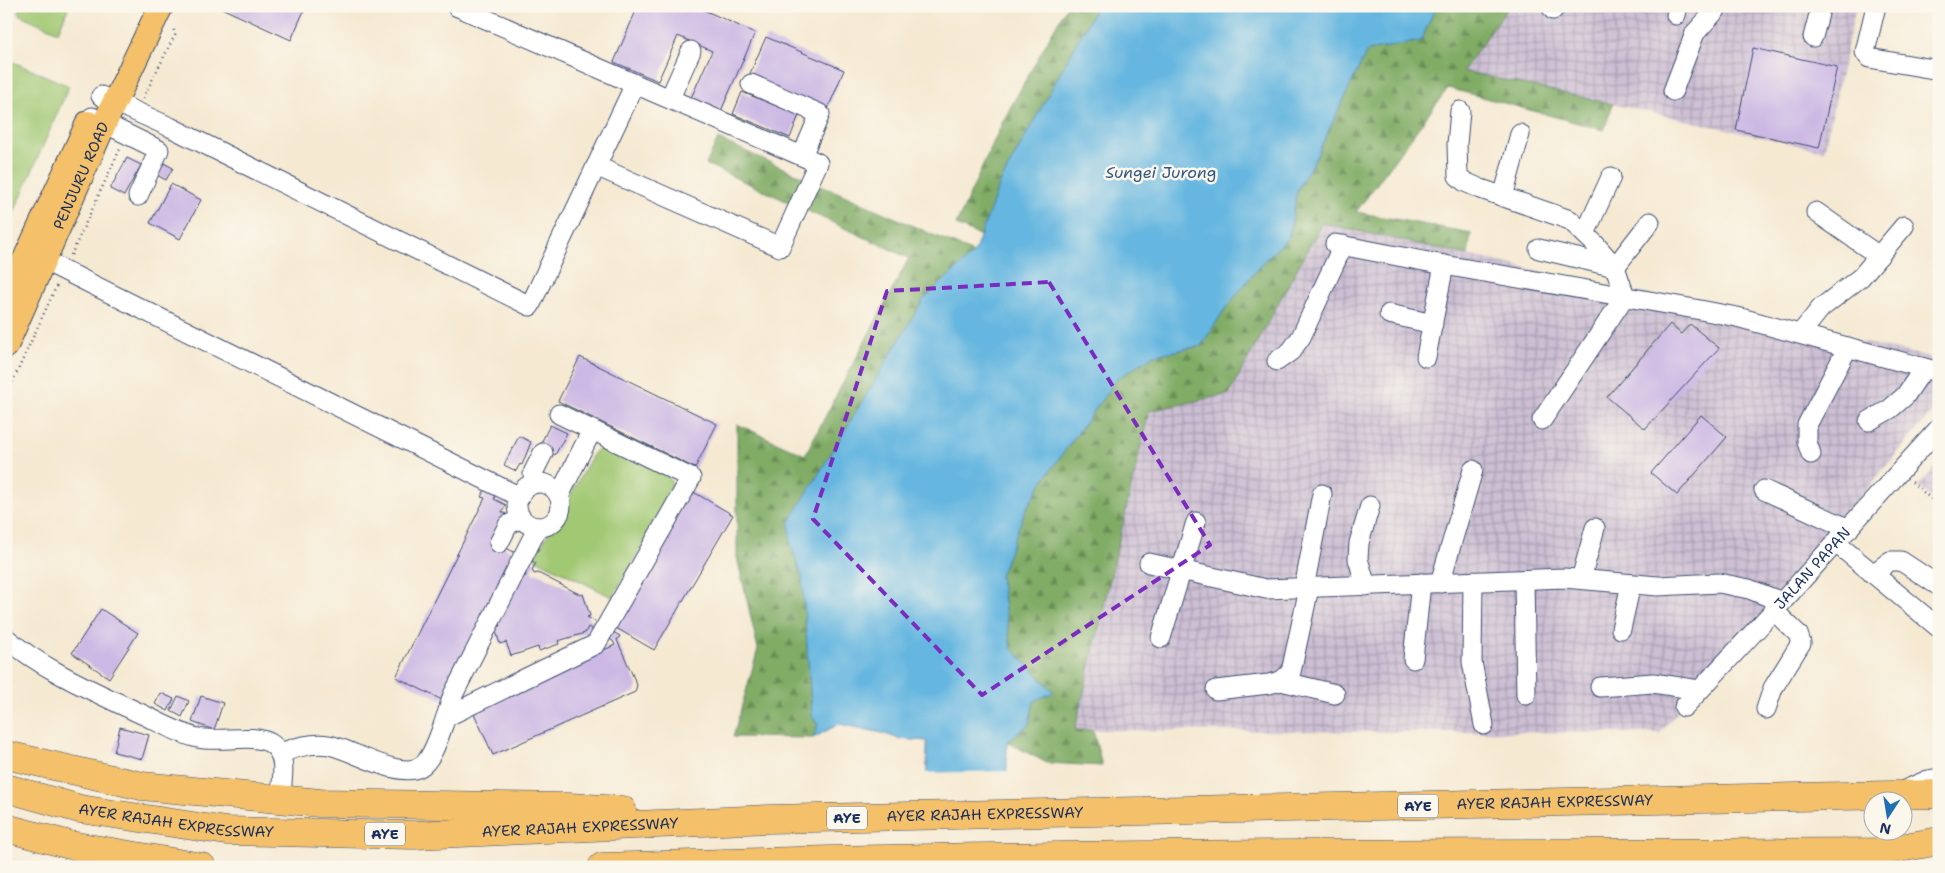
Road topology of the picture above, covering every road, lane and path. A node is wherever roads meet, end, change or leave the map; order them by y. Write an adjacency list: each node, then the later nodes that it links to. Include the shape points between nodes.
1 (143, 6): 9 (main road, PENJURU ROAD)
2 (456, 6): 11 (street)
3 (1717, 6): 13 (street, via 1695,33)
4 (1821, 6): 7 (street)
5 (1876, 6): 10 (street, via 1865,52 1869,58)
6 (167, 16): 9 (main road, PENJURU ROAD); 17 (path, via 175,35)
7 (1813, 36)
8 (691, 51): 14 (street)
9 (123, 67): 15 (main road, PENJURU ROAD)
10 (1939, 70)
11 (635, 84): 14 (street); 21 (street)
12 (751, 84): 20 (street, via 820,114)
13 (1673, 91)
14 (670, 98): 20 (street)
15 (103, 109): 17 (street); 18 (street); 31 (main road, PENJURU ROAD)
16 (1460, 111): 24 (street, via 1458,176 1465,182)
17 (137, 112): 21 (street, via 530,306)
18 (127, 133): 23 (street, via 160,150); 31 (path)
19 (1520, 134): 24 (street)
20 (802, 156): 21 (street, via 818,163 780,247)
21 (596, 166)
22 (1610, 177): 28 (street)
23 (138, 196)
24 (1503, 196): 28 (street, via 1570,220)
25 (1816, 212): 30 (street)
26 (1650, 222): 33 (street)
27 (1904, 226): 30 (street)
28 (1585, 234): 33 (street)
29 (1539, 248): 33 (street)
30 (1879, 256): 38 (street, via 1861,277 1821,308)
31 (45, 261): 35 (main road, PENJURU ROAD); 39 (main road, PENJURU ROAD); 44 (path); 58 (street)
32 (1444, 266): 34 (street); 37 (street); 42 (street, via 1339,244 1301,337 1291,351)
33 (1615, 267): 34 (street)
34 (1626, 296): 38 (street, via 1737,317); 46 (street)
35 (6, 300)
36 (1389, 314): 37 (street)
37 (1434, 324): 41 (street)
38 (1800, 334): 40 (street)
39 (6, 346)
40 (1848, 347): 43 (street); 51 (street, via 1807,426)
41 (1426, 357)
42 (1277, 361)
43 (1932, 370): 47 (street, via 1890,409)
44 (6, 396)
45 (559, 414): 49 (street)
46 (1542, 420)
47 (1869, 421)
48 (1939, 428): 65 (street, JALAN PAPAN)
49 (592, 430): 57 (street); 94 (street, via 691,478 596,644)
50 (543, 453): 54 (street, via 533,473)
51 (1811, 454)
52 (1473, 470): 74 (street)
53 (1910, 481): 60 (path)
54 (534, 484): 57 (street, via 550,487); 58 (street, via 526,488)
55 (1764, 490): 65 (street)
56 (1322, 494): 79 (street)
57 (559, 496): 63 (street, via 561,509 558,517 552,524)
58 (520, 497): 61 (street, via 518,510)
59 (1370, 506): 77 (street, via 1359,543 1358,559)
60 (1939, 506)
61 (521, 518): 63 (street); 66 (street, via 508,525)
62 (1196, 522): 69 (street)
63 (538, 527): 94 (street, via 453,695)
64 (1595, 528): 71 (street)
65 (1849, 529): 67 (street, JALAN PAPAN)
66 (499, 543)
67 (1836, 543): 70 (street); 80 (street, JALAN PAPAN)
68 (1149, 563): 69 (street)
69 (1181, 570): 79 (street, via 1266,589); 84 (street)
70 (1873, 574): 78 (street, via 1890,561 1901,561); 81 (street)
71 (1581, 579): 72 (street); 76 (street)
72 (1524, 580): 73 (street); 91 (street)
73 (1474, 581): 74 (street); 95 (street, via 1472,662)
74 (1440, 583): 75 (street)
75 (1421, 584): 77 (street); 85 (street)
76 (1631, 584): 80 (street, via 1719,583 1749,589); 82 (street)
77 (1366, 586): 79 (street)
78 (1939, 586)
79 (1306, 588): 86 (street, via 1291,672)
80 (1778, 607): 89 (street, JALAN PAPAN); 93 (street, via 1801,643 1773,688)
81 (1939, 628)
82 (1621, 629)
83 (6, 638): 96 (street, via 67,679 179,731 215,740 260,739 271,743)
84 (1161, 638)
85 (1412, 659)
86 (1281, 681): 88 (street); 90 (street)
87 (1600, 687): 89 (street, via 1653,683)
88 (1216, 690)
89 (1700, 690): 92 (street, JALAN PAPAN)
90 (1335, 694)
91 (1526, 695)
92 (1684, 707)
93 (1766, 709)
94 (446, 717): 96 (street, via 428,760 420,767 408,770 328,745)
95 (1484, 725)
96 (280, 752): 104 (street, via 283,765)
97 (6, 755): 104 (highway, via 142,786)
98 (1939, 778): 100 (street)
99 (6, 788): 105 (highway, AYER RAJAH EXPRESSWAY / AYE, via 80,809 226,831 414,835)
100 (1905, 790)
101 (1939, 794): 102 (highway, AYER RAJAH EXPRESSWAY / AYE)
102 (1912, 795)
103 (1862, 796): 105 (highway, AYER RAJAH EXPRESSWAY / AYE)
104 (280, 799): 105 (highway, via 320,803 569,807)
105 (769, 820)
106 (6, 828): 110 (highway, via 70,845)
107 (1939, 841): 108 (highway)
108 (1878, 852): 109 (highway); 111 (highway, via 1007,857)
109 (1939, 855)
110 (202, 867)
111 (602, 867)

